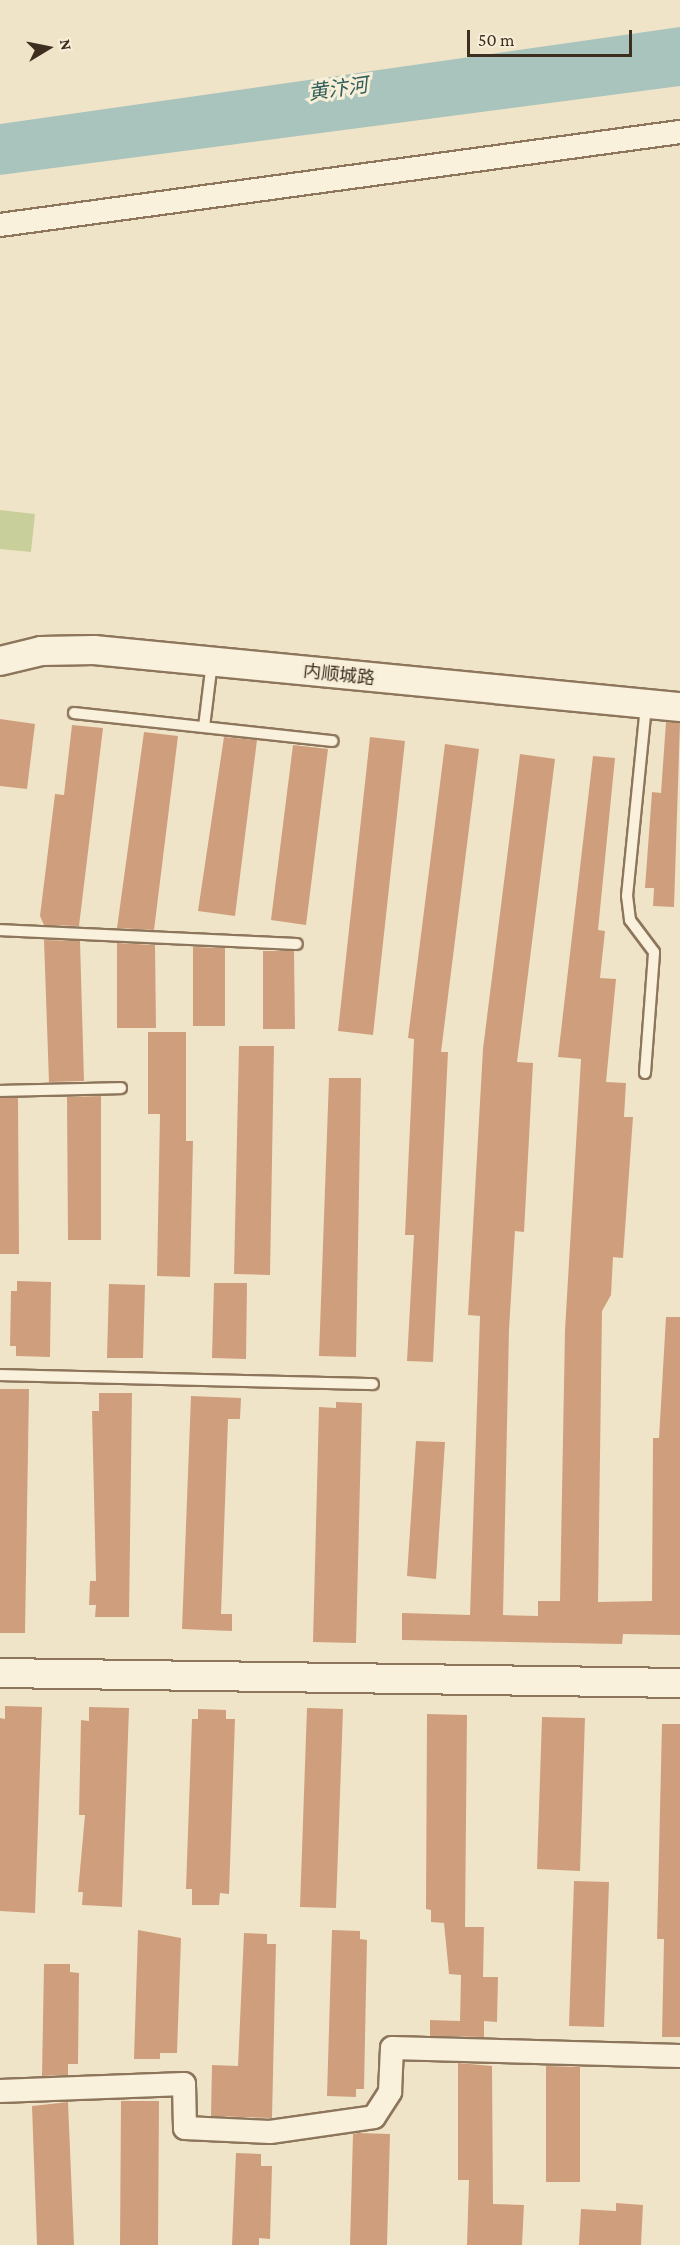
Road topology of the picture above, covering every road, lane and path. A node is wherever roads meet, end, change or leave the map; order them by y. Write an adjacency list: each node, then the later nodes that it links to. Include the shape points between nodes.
1 (680, 132): 2 (street)
2 (0, 225)
3 (0, 661): 4 (street, 内顺城路, via 64,650)
4 (212, 662): 5 (street, 内顺城路); 8 (lane)
5 (646, 706): 6 (street, 内顺城路); 12 (lane, via 627,896 630,920 654,952)
6 (680, 707)
7 (74, 713): 8 (lane)
8 (204, 726): 9 (lane)
9 (332, 741)
10 (0, 930): 11 (lane)
11 (297, 944)
12 (645, 1073)
13 (121, 1088): 14 (lane)
14 (0, 1091)
15 (0, 1375): 16 (lane)
16 (373, 1384)
17 (0, 1673): 18 (street)
18 (680, 1683)
19 (680, 2056): 20 (street, via 392,2048 390,2092 374,2117 270,2132 185,2128 184,2084)
20 (0, 2091)

